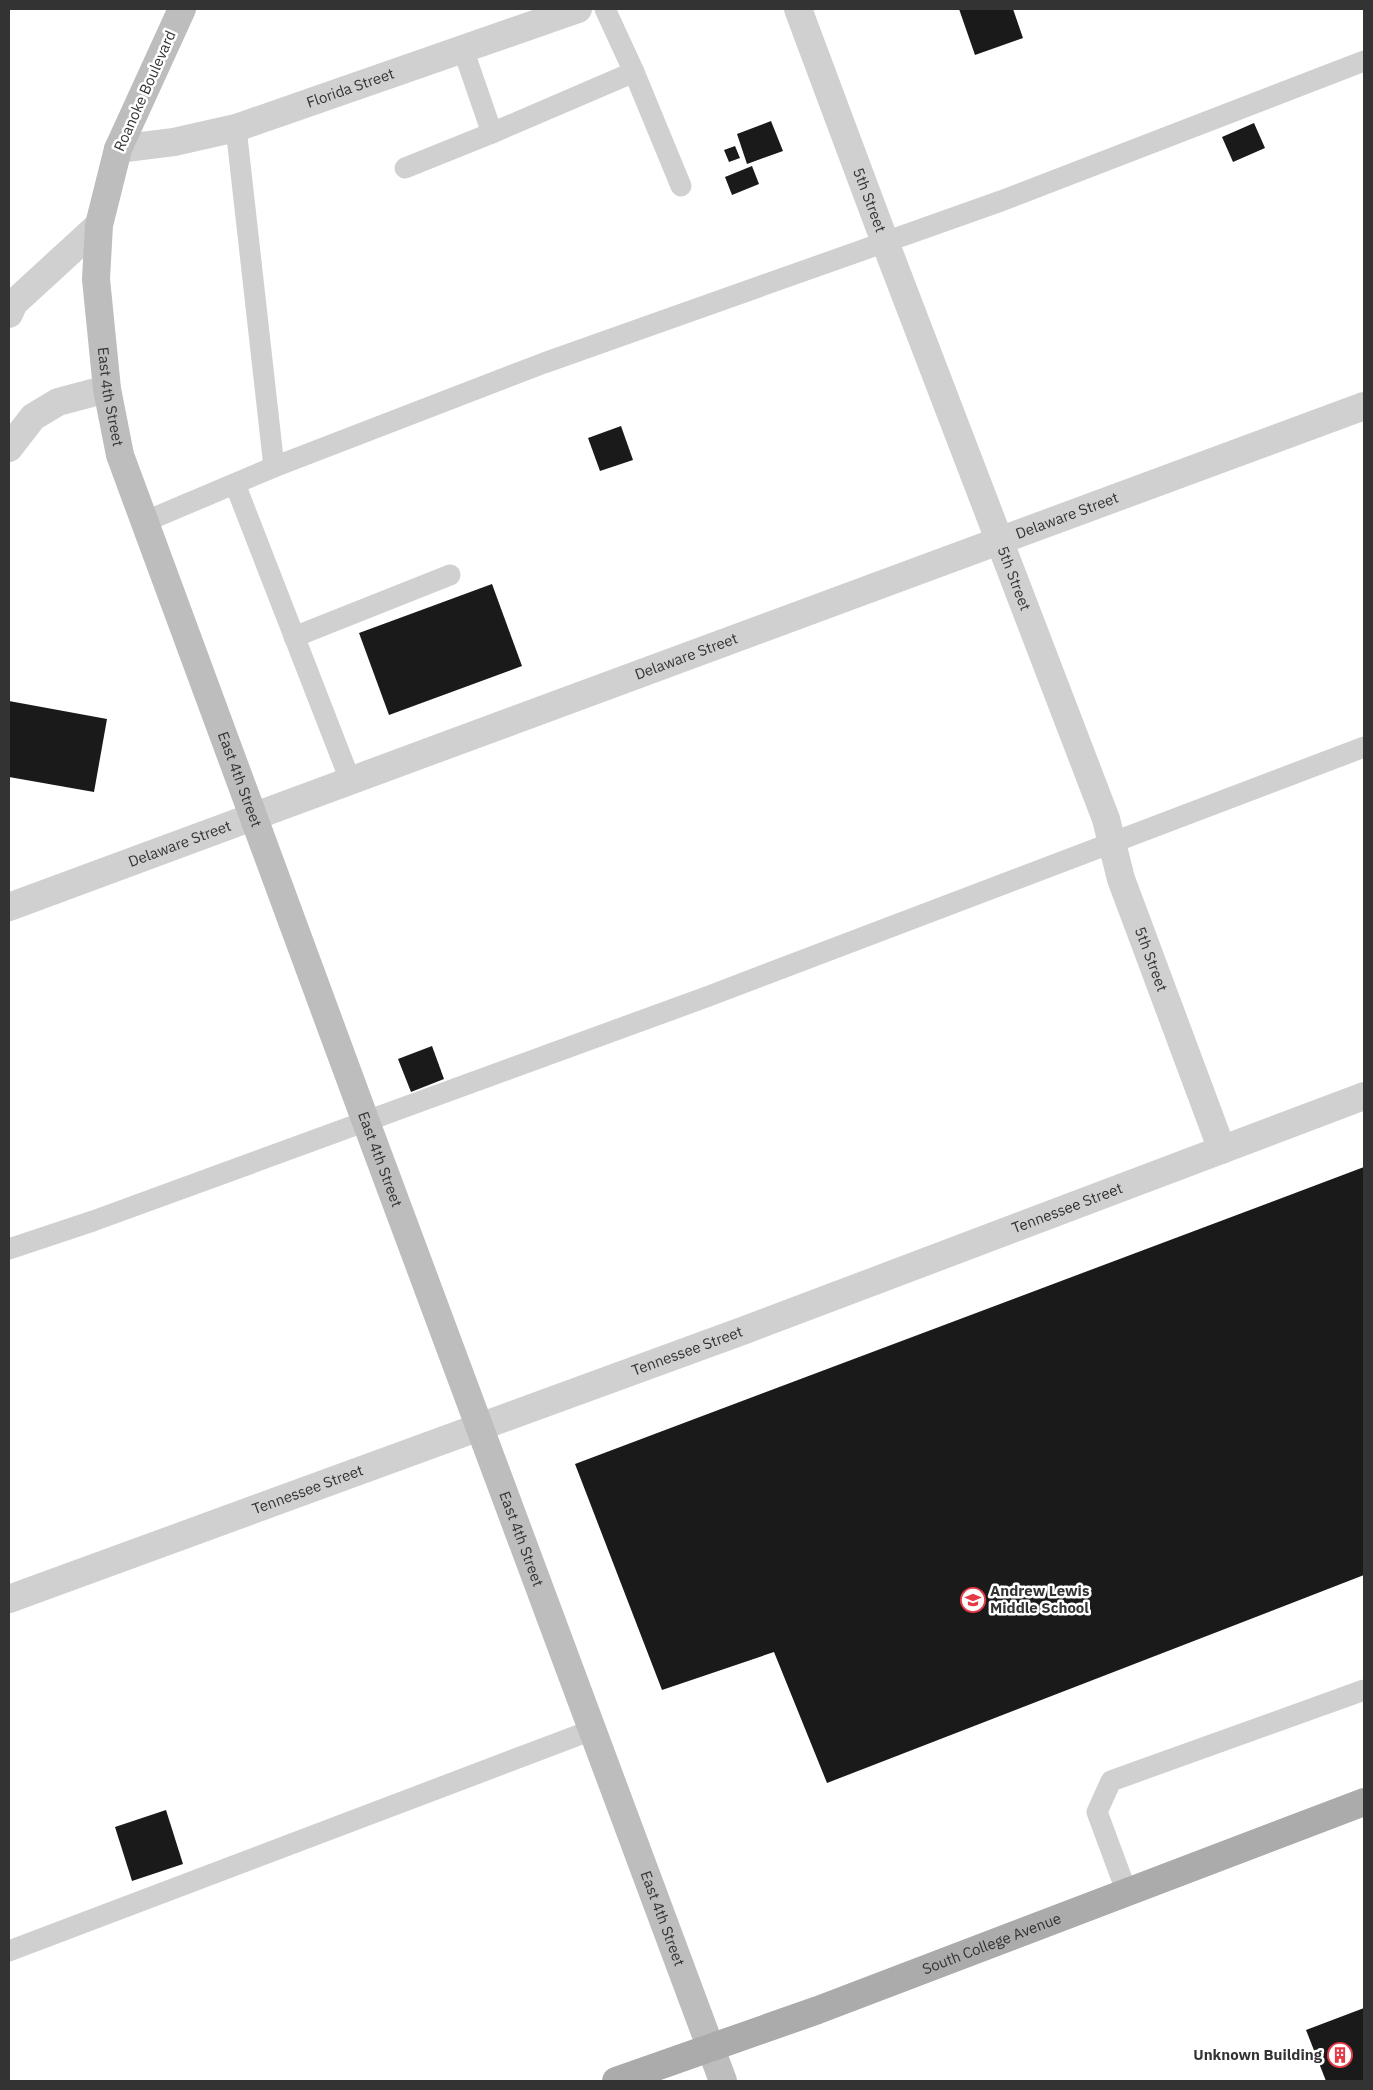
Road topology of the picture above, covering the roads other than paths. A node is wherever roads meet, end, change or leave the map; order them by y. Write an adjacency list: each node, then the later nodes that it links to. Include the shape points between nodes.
1 (182, 9): 10 (main road, Roanoke Boulevard)
2 (578, 9): 5 (street, Florida Street)
3 (605, 9): 7 (lane)
4 (798, 9): 14 (street, 5th Street)
5 (463, 49): 8 (street, Florida Street); 9 (lane)
6 (1364, 61): 14 (lane, via 1001,201)
7 (634, 72): 9 (lane); 12 (lane)
8 (236, 128): 10 (street, Florida Street, via 174,142); 19 (lane)
9 (492, 133): 11 (lane)
10 (118, 149): 13 (main road, Roanoke Boulevard)
11 (405, 168)
12 (681, 186)
13 (99, 225): 15 (street, via 14,303); 16 (main road, East 4th Street, via 96,280)
14 (885, 242): 19 (lane, via 544,364); 22 (street, 5th Street)
15 (9, 314)
16 (106, 389): 18 (street, via 58,402 33,417); 21 (main road, East 4th Street, via 120,455)
17 (1364, 406): 22 (street, Delaware Street)
18 (9, 448)
19 (274, 468): 20 (lane)
20 (235, 484): 21 (lane); 24 (lane)
21 (144, 522): 27 (main road, East 4th Street)
22 (999, 542): 26 (street, Delaware Street); 28 (street, 5th Street, via 1106,820)
23 (450, 575): 24 (lane)
24 (294, 637): 26 (lane)
25 (1364, 747): 28 (lane)
26 (350, 780): 27 (street, Delaware Street)
27 (254, 818): 29 (street, Delaware Street); 31 (main road, East 4th Street)
28 (1111, 844): 31 (lane); 32 (street, 5th Street)
29 (9, 907)
30 (1364, 1096): 32 (street, Tennessee Street)
31 (366, 1122): 33 (lane); 34 (main road, East 4th Street)
32 (1222, 1150): 34 (street, Tennessee Street)
33 (9, 1249)
34 (479, 1427): 35 (street, Tennessee Street); 37 (main road, East 4th Street)
35 (9, 1600)
36 (1364, 1690): 39 (lane, via 1111,1782 1098,1812)
37 (592, 1730): 40 (lane); 41 (main road, East 4th Street)
38 (1364, 1802): 39 (main road, South College Avenue)
39 (1127, 1893): 41 (main road, South College Avenue)
40 (9, 1951)
41 (711, 2048): 42 (main road, South College Avenue); 43 (main road, East 4th Street)
42 (616, 2081)
43 (723, 2081)

